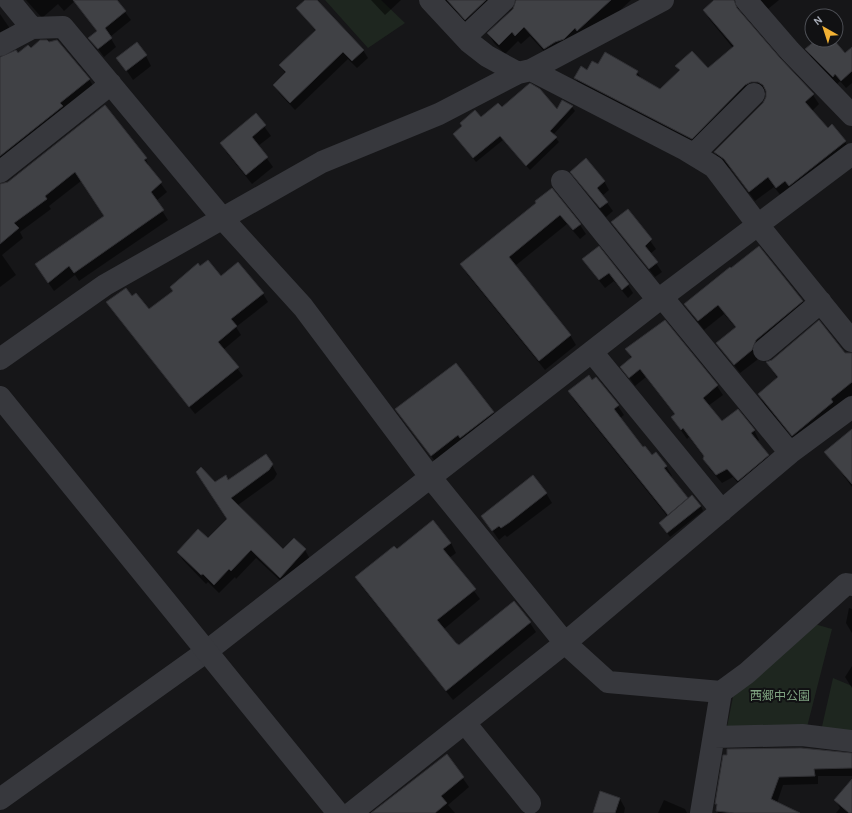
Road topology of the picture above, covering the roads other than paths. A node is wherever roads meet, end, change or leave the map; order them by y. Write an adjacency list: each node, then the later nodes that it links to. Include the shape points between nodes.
1 (9, 0): 6 (street)
2 (430, 0): 7 (street)
3 (504, 0): 7 (street)
4 (663, 0): 9 (street)
5 (746, 0): 12 (street, via 790,51)
6 (32, 28): 8 (street); 10 (street, via 63,27)
7 (465, 37): 9 (street, via 487,56)
8 (0, 45)
9 (524, 72): 13 (street); 17 (street, via 439,114 322,162)
10 (111, 84): 15 (street); 17 (street)
11 (754, 94): 13 (street)
12 (852, 115)
13 (694, 154): 18 (street, via 714,167)
14 (852, 154): 18 (street)
15 (0, 172)
16 (562, 181): 19 (street)
17 (223, 219): 24 (street, via 105,285); 28 (street, via 303,307)
18 (758, 225): 19 (street); 20 (street)
19 (660, 298): 23 (street); 27 (street)
20 (821, 302): 21 (street); 22 (street)
21 (852, 340)
22 (764, 350)
23 (592, 352): 28 (street); 29 (street)
24 (0, 359)
25 (0, 397): 32 (street)
26 (852, 407): 27 (street)
27 (790, 453): 29 (street)
28 (431, 478): 31 (street); 32 (street)
29 (722, 511): 31 (street)
30 (852, 585): 33 (street, via 846,584 747,673)
31 (565, 643): 33 (street, via 608,682); 34 (street)
32 (207, 651): 37 (street); 39 (street)
33 (721, 692): 35 (street)
34 (464, 723): 38 (street); 40 (street)
35 (714, 737): 36 (street, via 802,736); 41 (street)
36 (852, 741)
37 (0, 799)
38 (530, 803)
39 (338, 813)
40 (351, 813)
41 (701, 813)

